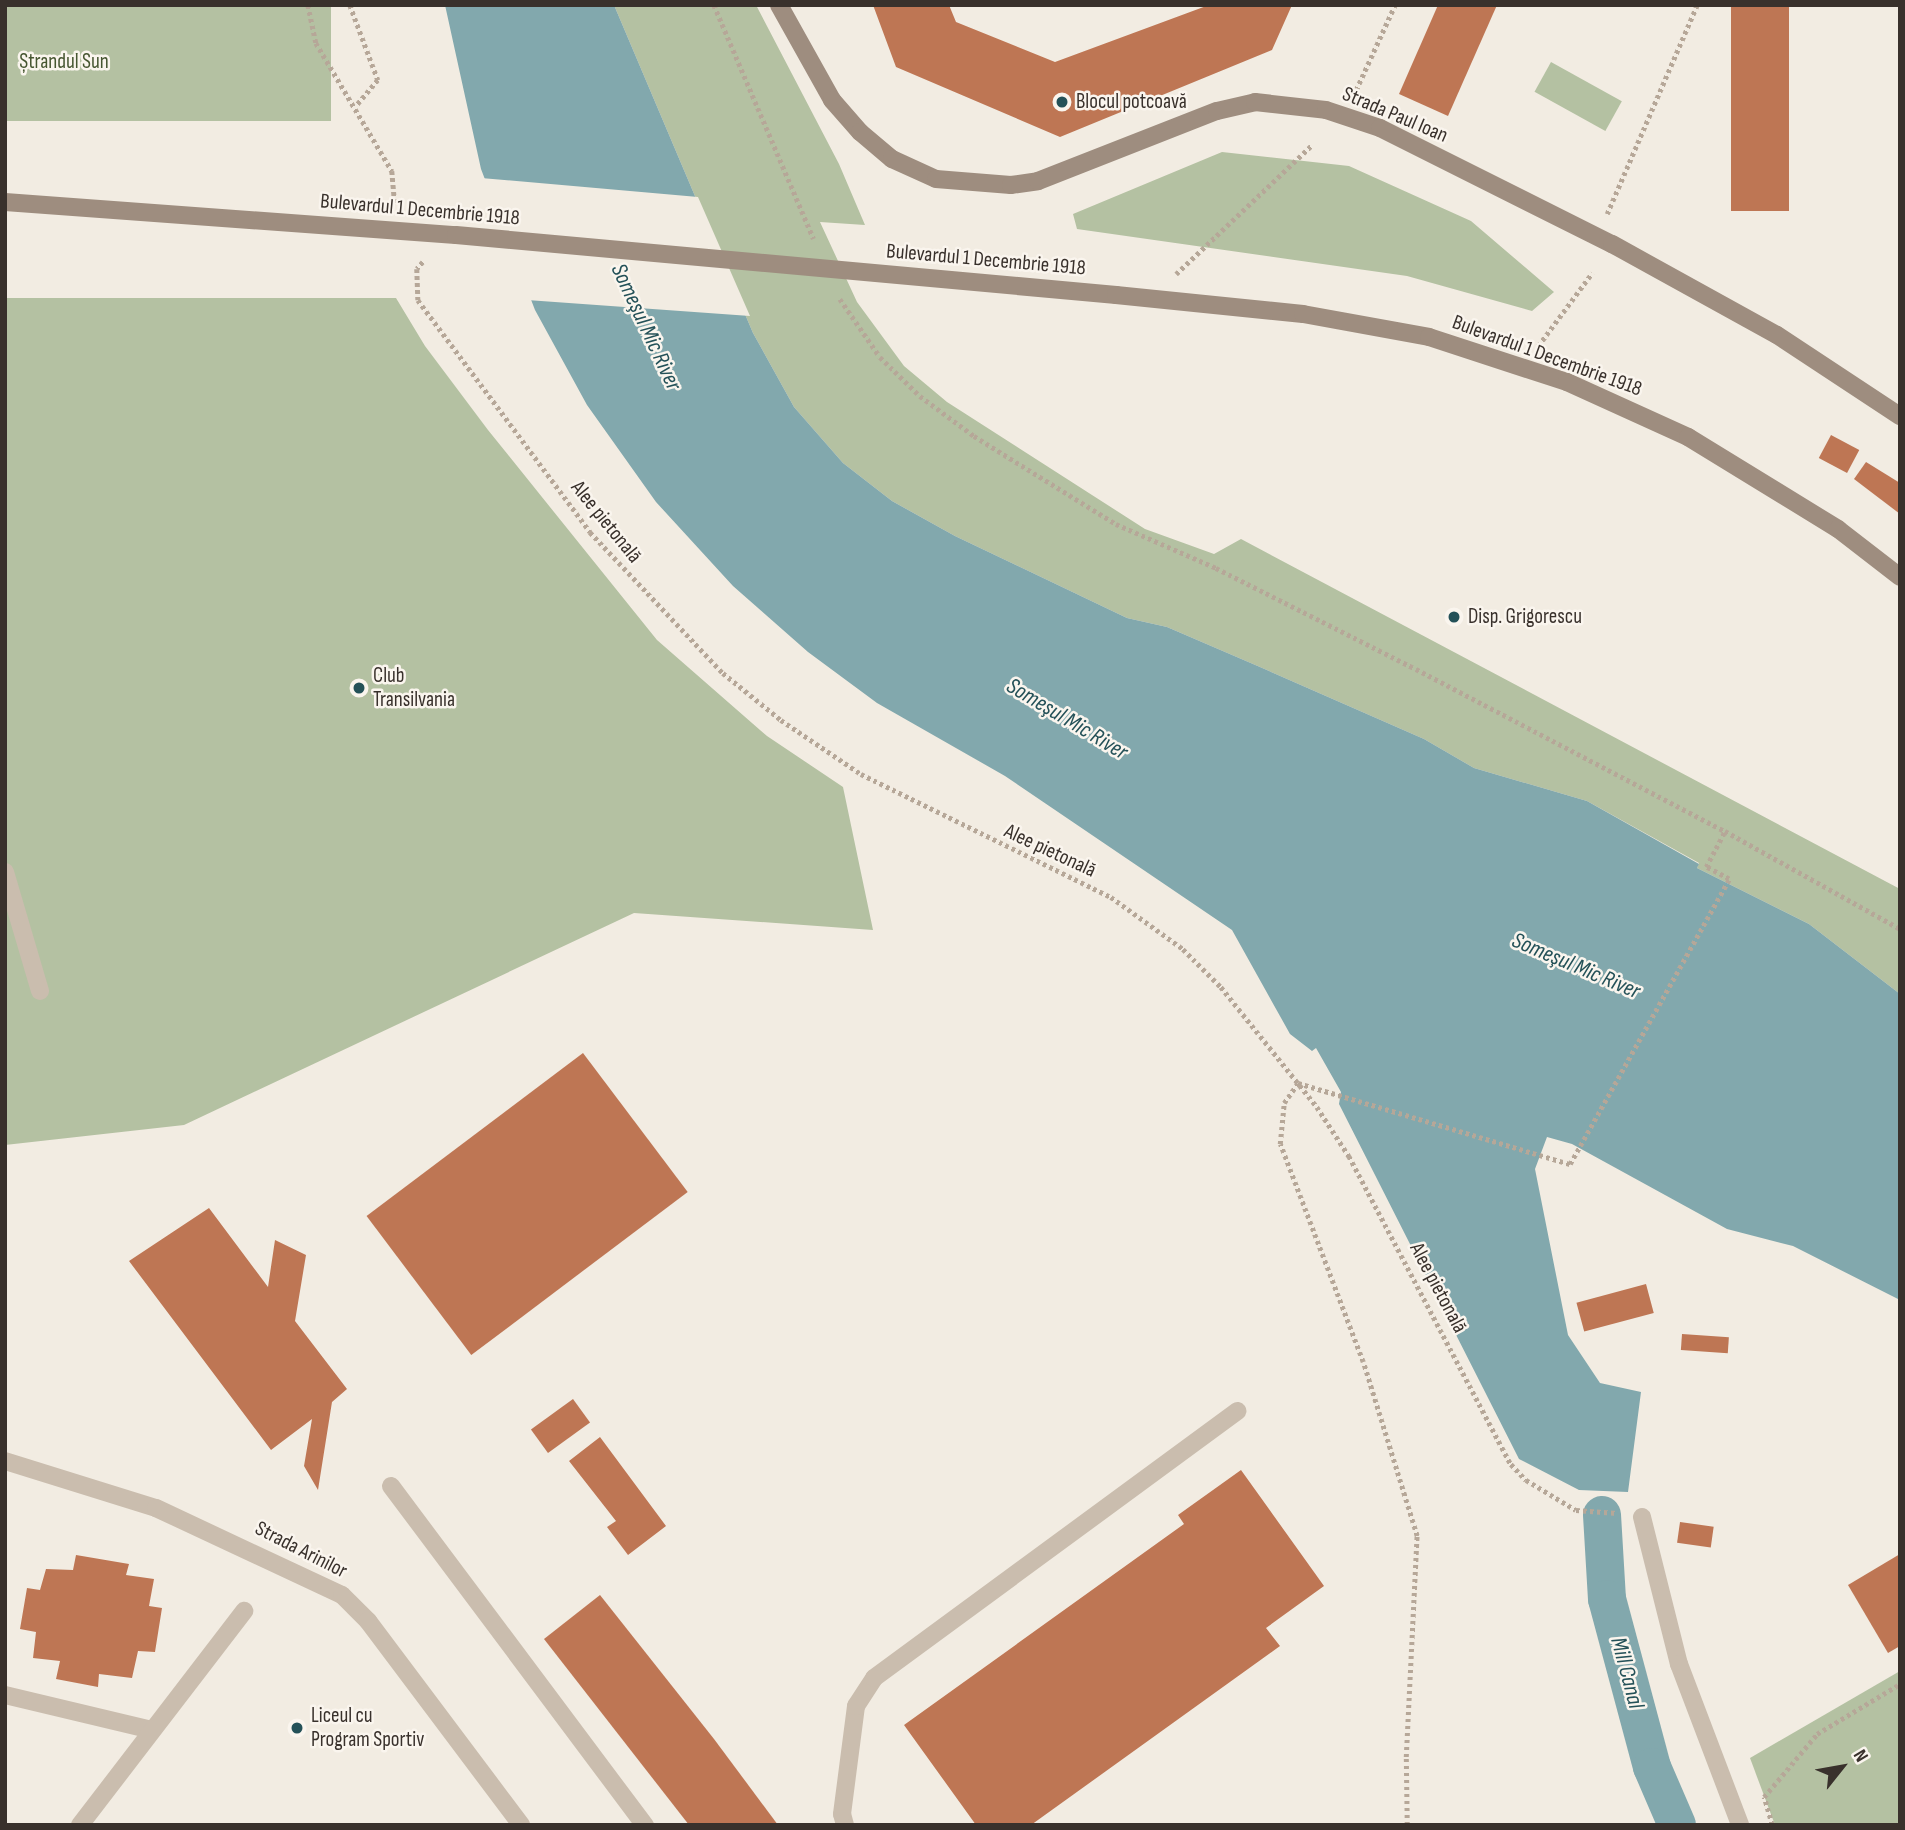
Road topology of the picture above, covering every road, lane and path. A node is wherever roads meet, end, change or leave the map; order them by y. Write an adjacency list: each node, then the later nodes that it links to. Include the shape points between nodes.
1 (308, 5): 8 (path, via 316,43)
2 (350, 5): 8 (path, via 378,80)
3 (714, 5): 13 (path)
4 (779, 5): 19 (main road, Strada Paul Ioan, via 819,79 860,132 892,159 936,180 1011,185 1038,181 1217,111 1255,102 1326,110 1380,128 1612,244 1777,335)
5 (1395, 5): 7 (path)
6 (1696, 5): 11 (path)
7 (1355, 91)
8 (357, 105): 12 (path, via 393,171)
9 (1311, 146): 16 (path)
10 (5, 202): 20 (main road, Bulevardul 1 Decembrie 1918, via 1116,295 1303,314 1429,337 1616,402 1688,437 1838,529)
11 (1606, 216)
12 (394, 218)
13 (820, 253)
14 (429, 256): 25 (path, Alee pietonală, via 416,269 418,300 590,532 723,673 780,720 861,774 1111,897 1149,922 1221,987)
15 (1592, 274): 18 (path)
16 (1171, 280)
17 (837, 291): 21 (path, via 880,357 920,397 1116,524 1216,568)
18 (1538, 346)
19 (1900, 416)
20 (1900, 577)
21 (1725, 831): 23 (path); 25 (path, via 1706,867 1729,879 1570,1164)
22 (5, 872): 24 (street)
23 (1900, 929)
24 (40, 991)
25 (1298, 1083): 29 (path, Alee pietonală, via 1349,1156 1511,1464 1526,1480 1576,1510); 38 (path, via 1284,1103 1280,1144 1363,1362 1417,1536)
26 (1238, 1411): 37 (street, via 874,1678 856,1706 842,1814)
27 (5, 1461): 34 (street, Strada Arinilor, via 156,1508 342,1595 368,1621)
28 (391, 1486): 36 (street)
29 (1635, 1516): 39 (street, via 1679,1664)
30 (244, 1611): 33 (street)
31 (1900, 1685): 40 (path, via 1817,1734 1764,1797)
32 (5, 1695): 33 (street)
33 (152, 1730): 35 (street)
34 (516, 1823)
35 (80, 1825)
36 (645, 1825)
37 (845, 1825)
38 (1407, 1825)
39 (1740, 1825)
40 (1772, 1825)

